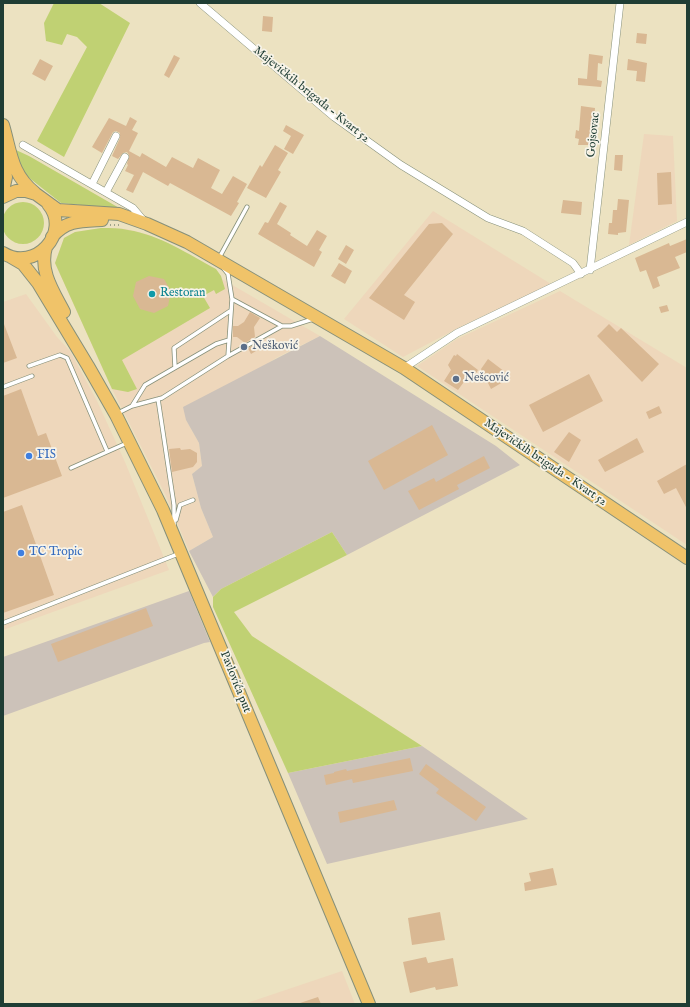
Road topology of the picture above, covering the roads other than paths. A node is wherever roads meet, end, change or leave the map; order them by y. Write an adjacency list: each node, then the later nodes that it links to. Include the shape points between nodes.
1 (200, 3): 20 (street, Majevičkih brigada - Kvart 52, via 334,116 401,166 488,218 523,231 573,263)
2 (620, 3): 19 (street, Gojsovac)
3 (3, 125): 12 (main road, via 14,167 24,185)
4 (116, 136): 8 (street)
5 (23, 145): 8 (street)
6 (125, 157): 10 (street)
7 (3, 159): 9 (main road, via 6,177)
8 (92, 184): 10 (street)
9 (3, 191)
10 (106, 192): 15 (street, via 133,208)
11 (3, 197): 12 (main road, via 16,191 26,191)
12 (39, 197): 15 (main road, via 58,210 119,214); 16 (main road, via 50,207 54,217 55,227)
13 (247, 207): 18 (lane)
14 (687, 222): 19 (street)
15 (147, 224): 16 (main road, via 105,220 74,222 62,226); 18 (main road, Majevičkih brigada - Kvart 52)
16 (49, 242): 17 (main road, via 30,257); 28 (main road, via 44,256 45,273)
17 (7, 255): 28 (main road, via 23,264 38,283)
18 (218, 259): 21 (lane, via 228,274); 23 (main road, Majevičkih brigada - Kvart 52)
19 (590, 270): 20 (street)
20 (581, 274): 30 (street, via 457,333)
21 (232, 299): 22 (lane); 24 (lane)
22 (230, 311): 25 (lane); 29 (lane, via 177,344 174,348)
23 (318, 317): 24 (lane, via 291,326); 30 (main road, Majevičkih brigada - Kvart 52)
24 (282, 326): 26 (lane)
25 (229, 340): 26 (lane); 29 (lane, via 216,344)
26 (228, 356): 33 (lane)
27 (29, 366): 37 (lane, via 60,354 67,358)
28 (88, 366): 35 (main road, Pavlovića put)
29 (175, 367): 34 (lane, via 145,385)
30 (404, 368): 42 (main road, Majevičkih brigada - Kvart 52)
31 (32, 376): 32 (lane)
32 (3, 387)
33 (158, 399): 34 (lane); 40 (lane)
34 (132, 406): 35 (lane)
35 (116, 414): 36 (main road, Pavlovića put)
36 (129, 441): 37 (lane); 40 (main road, Pavlovića put)
37 (108, 451): 38 (lane)
38 (71, 468)
39 (193, 500): 40 (lane, via 180,505)
40 (174, 529): 41 (main road, Pavlovića put)
41 (181, 553): 43 (lane); 44 (main road, Pavlovića put)
42 (687, 558)
43 (3, 623)
44 (369, 1004)

